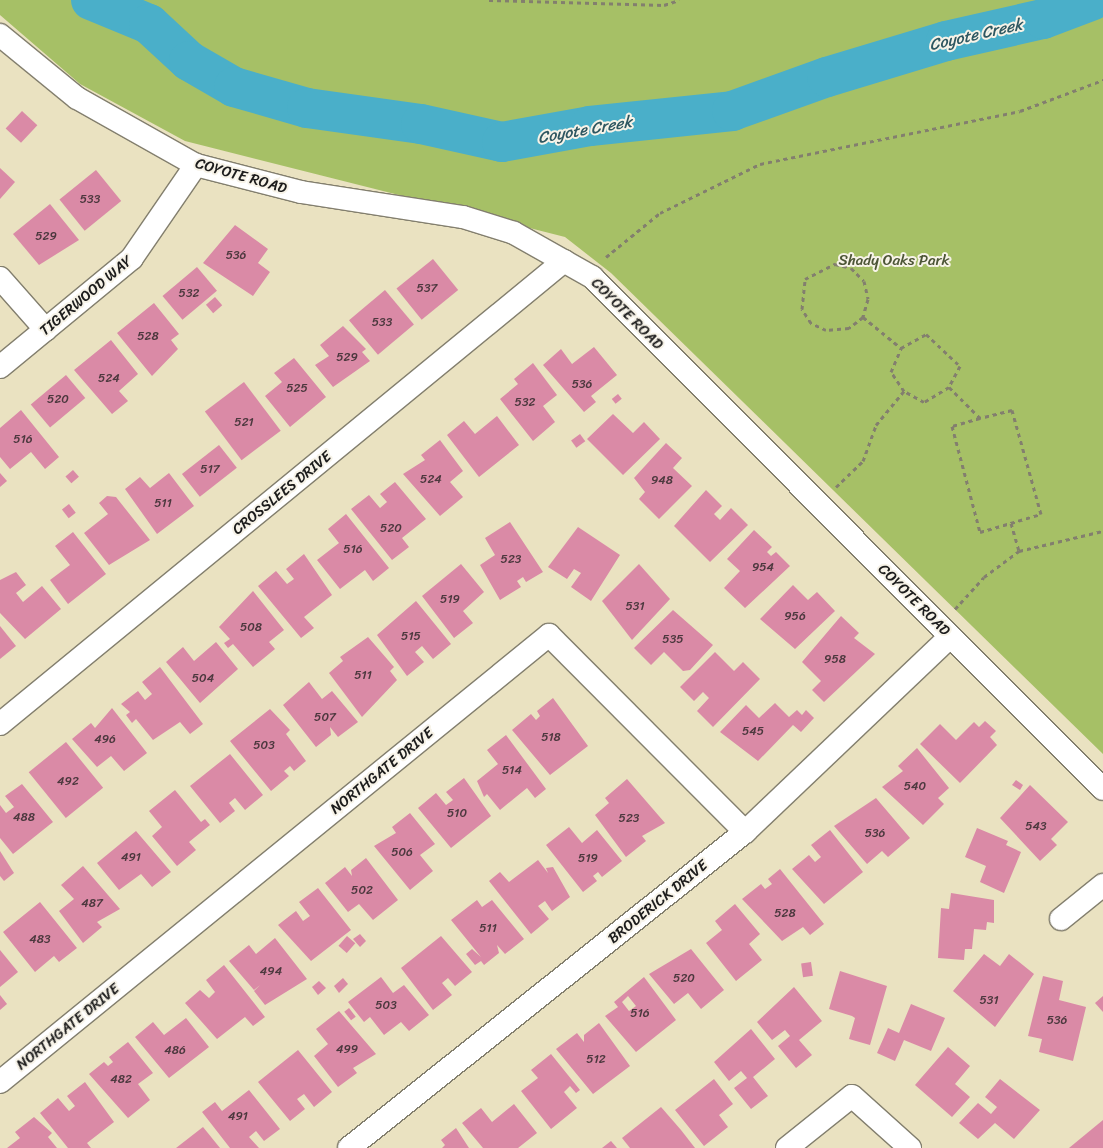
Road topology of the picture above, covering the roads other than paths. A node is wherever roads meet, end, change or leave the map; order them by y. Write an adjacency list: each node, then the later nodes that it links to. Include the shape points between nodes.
1 (0, 35): 2 (street, COYOTE ROAD, via 77,98)
2 (196, 165): 3 (street, COYOTE ROAD, via 301,192 463,217 514,233); 5 (street, TIGERWOOD WAY, via 132,258)
3 (564, 261): 7 (street, COYOTE ROAD, via 592,277); 8 (street, CROSSLEES DRIVE)
4 (0, 278): 5 (street)
5 (46, 330): 6 (street, TIGERWOOD WAY)
6 (0, 367)
7 (950, 637): 9 (street, COYOTE ROAD); 10 (street, BRODERICK DRIVE)
8 (0, 724)
9 (1103, 789)
10 (745, 832): 13 (street, NORTHGATE DRIVE, via 549,635); 14 (street, BRODERICK DRIVE)
11 (1103, 885): 12 (street)
12 (1060, 919)
13 (0, 1082)
14 (349, 1148)
15 (786, 1148): 16 (street, via 852,1096)
16 (910, 1148)

